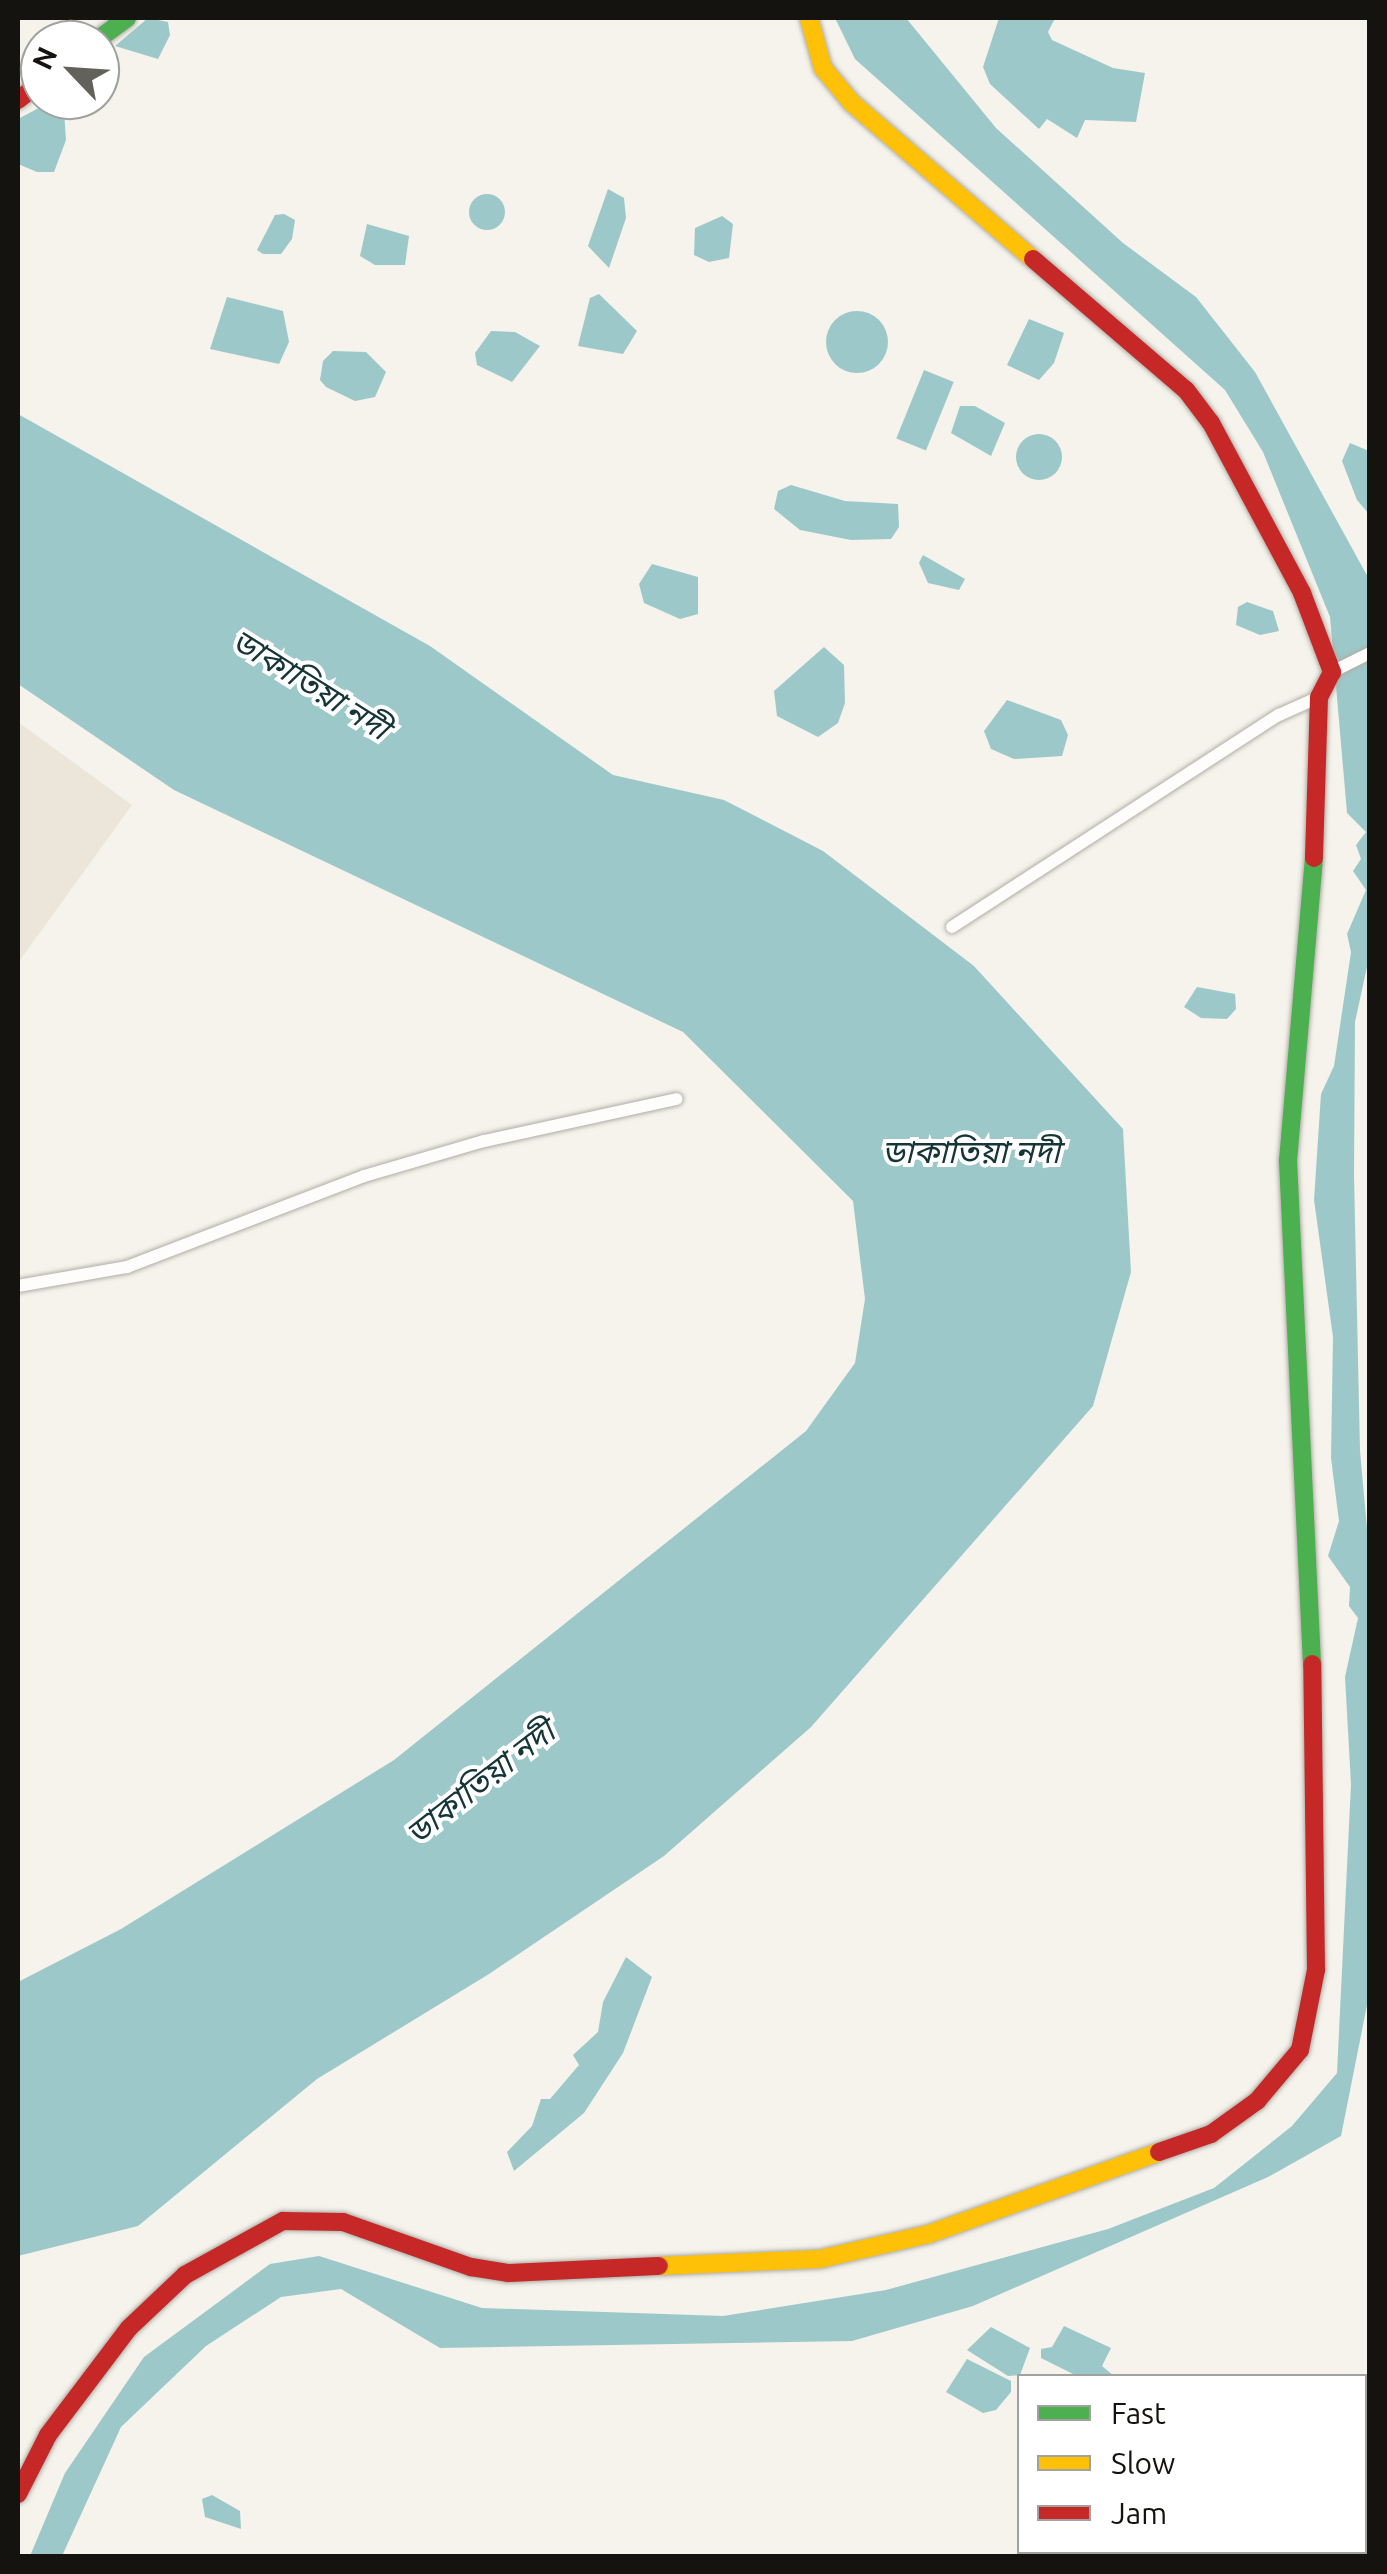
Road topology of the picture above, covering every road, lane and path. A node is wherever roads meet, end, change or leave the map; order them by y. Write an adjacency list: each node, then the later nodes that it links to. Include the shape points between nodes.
1 (809, 18): 3 (main road, via 822,68 852,103 1186,390 1211,423 1302,593)
2 (1370, 653): 3 (street)
3 (1332, 672): 4 (main road)
4 (1319, 697): 5 (street, via 1279,715); 8 (main road, via 1318,805 1288,1162 1318,1798 1316,1970 1300,2050 1257,2101 1211,2134 928,2234 820,2259 508,2273 471,2267 343,2222 283,2221 185,2275 129,2328 48,2435)
5 (952, 927)
6 (676, 1099): 7 (street, via 364,1176 126,1267)
7 (18, 1286)
8 (18, 2494)

